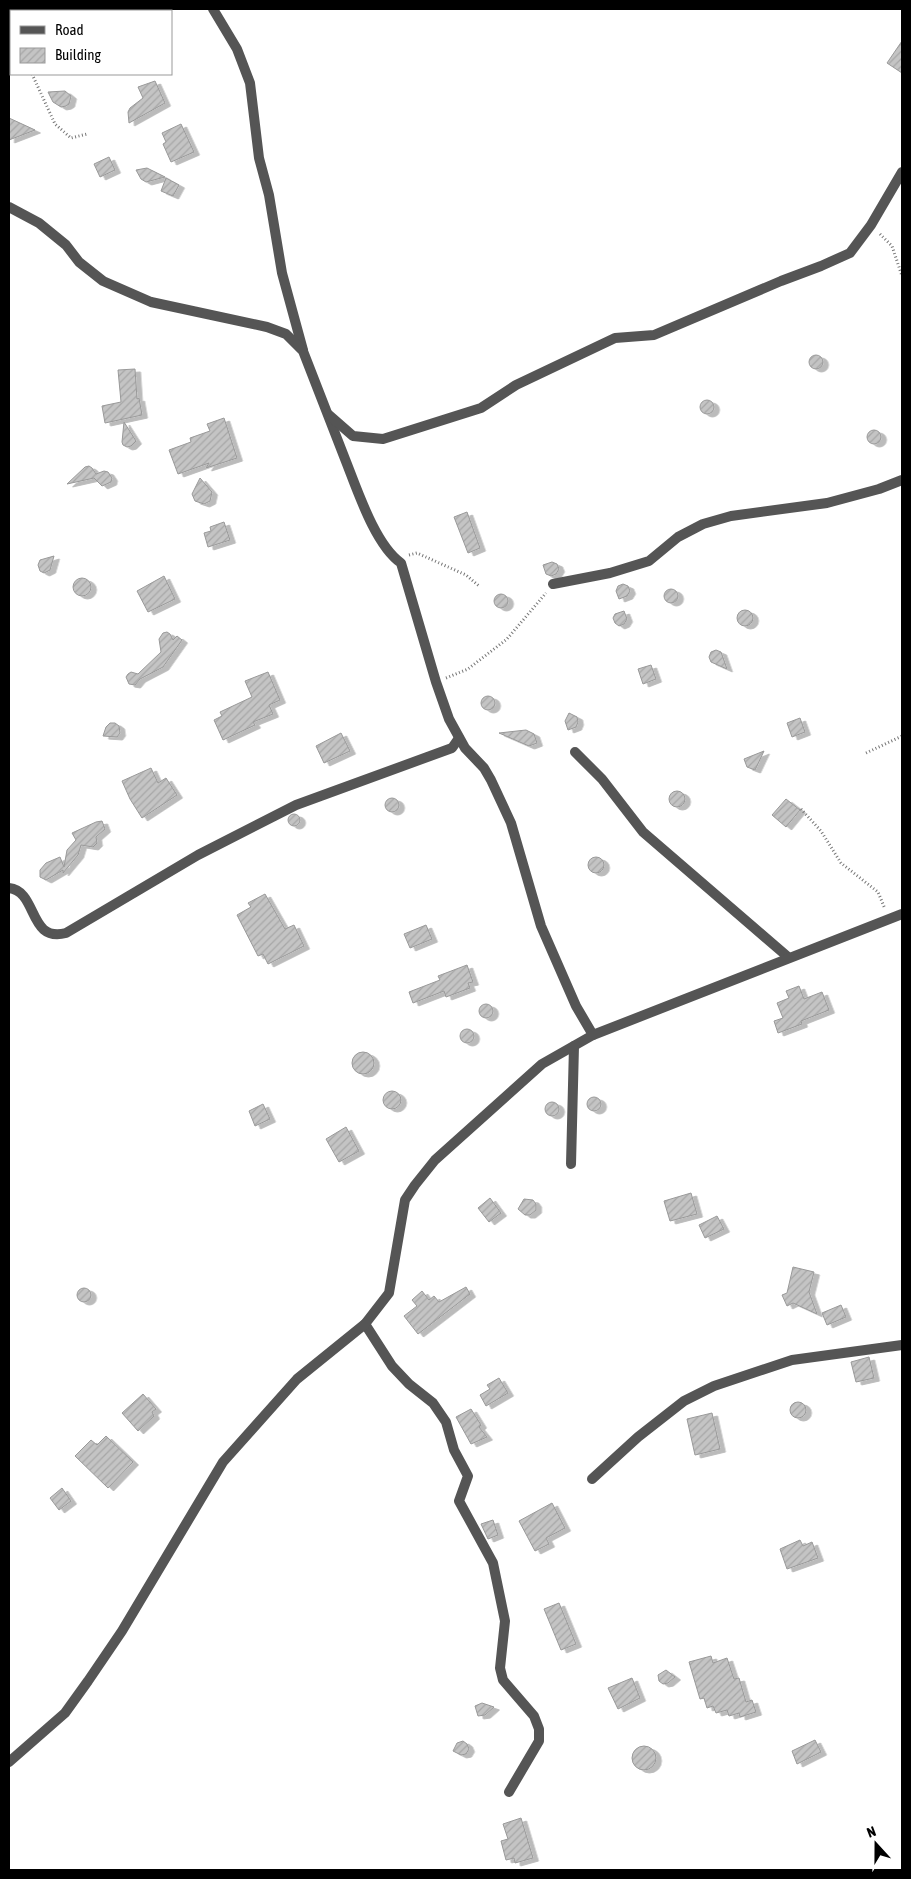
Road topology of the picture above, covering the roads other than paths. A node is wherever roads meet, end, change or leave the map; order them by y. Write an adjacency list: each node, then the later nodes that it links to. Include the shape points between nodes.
1 (213, 9): 4 (street, via 237,48 250,83 259,158 269,194 282,272)
2 (902, 172): 5 (street, via 850,252 821,266 654,335 615,338 516,386 481,408 383,439 353,436)
3 (9, 207): 4 (street, via 39,223 103,281 151,302 267,327 286,334)
4 (303, 351): 5 (street)
5 (326, 413): 8 (street, via 381,540 394,558 402,563 436,682)
6 (902, 480): 7 (street, via 826,503 731,516 703,524 678,537 649,561 610,573)
7 (553, 584)
8 (459, 738): 10 (street, via 452,748 296,805 198,855 66,933 56,936 44,930 19,890); 13 (street, via 492,780 511,823 541,926 576,1006)
9 (575, 752): 12 (street, via 602,779 643,832)
10 (9, 888)
11 (902, 914): 12 (street)
12 (788, 957): 13 (street)
13 (593, 1035): 14 (street)
14 (574, 1046): 15 (street); 16 (street, via 542,1064 435,1160 415,1185 405,1200 389,1293)
15 (571, 1164)
16 (365, 1324): 19 (street, via 297,1378 223,1462 122,1631 88,1681 64,1713); 20 (street, via 392,1366 433,1404 446,1422 454,1450 468,1476 458,1501 493,1562 505,1621 500,1668 503,1680 534,1716 539,1729 539,1741)
17 (902, 1345): 18 (street, via 792,1360 714,1386 684,1401)
18 (592, 1478)
19 (9, 1762)
20 (509, 1792)

